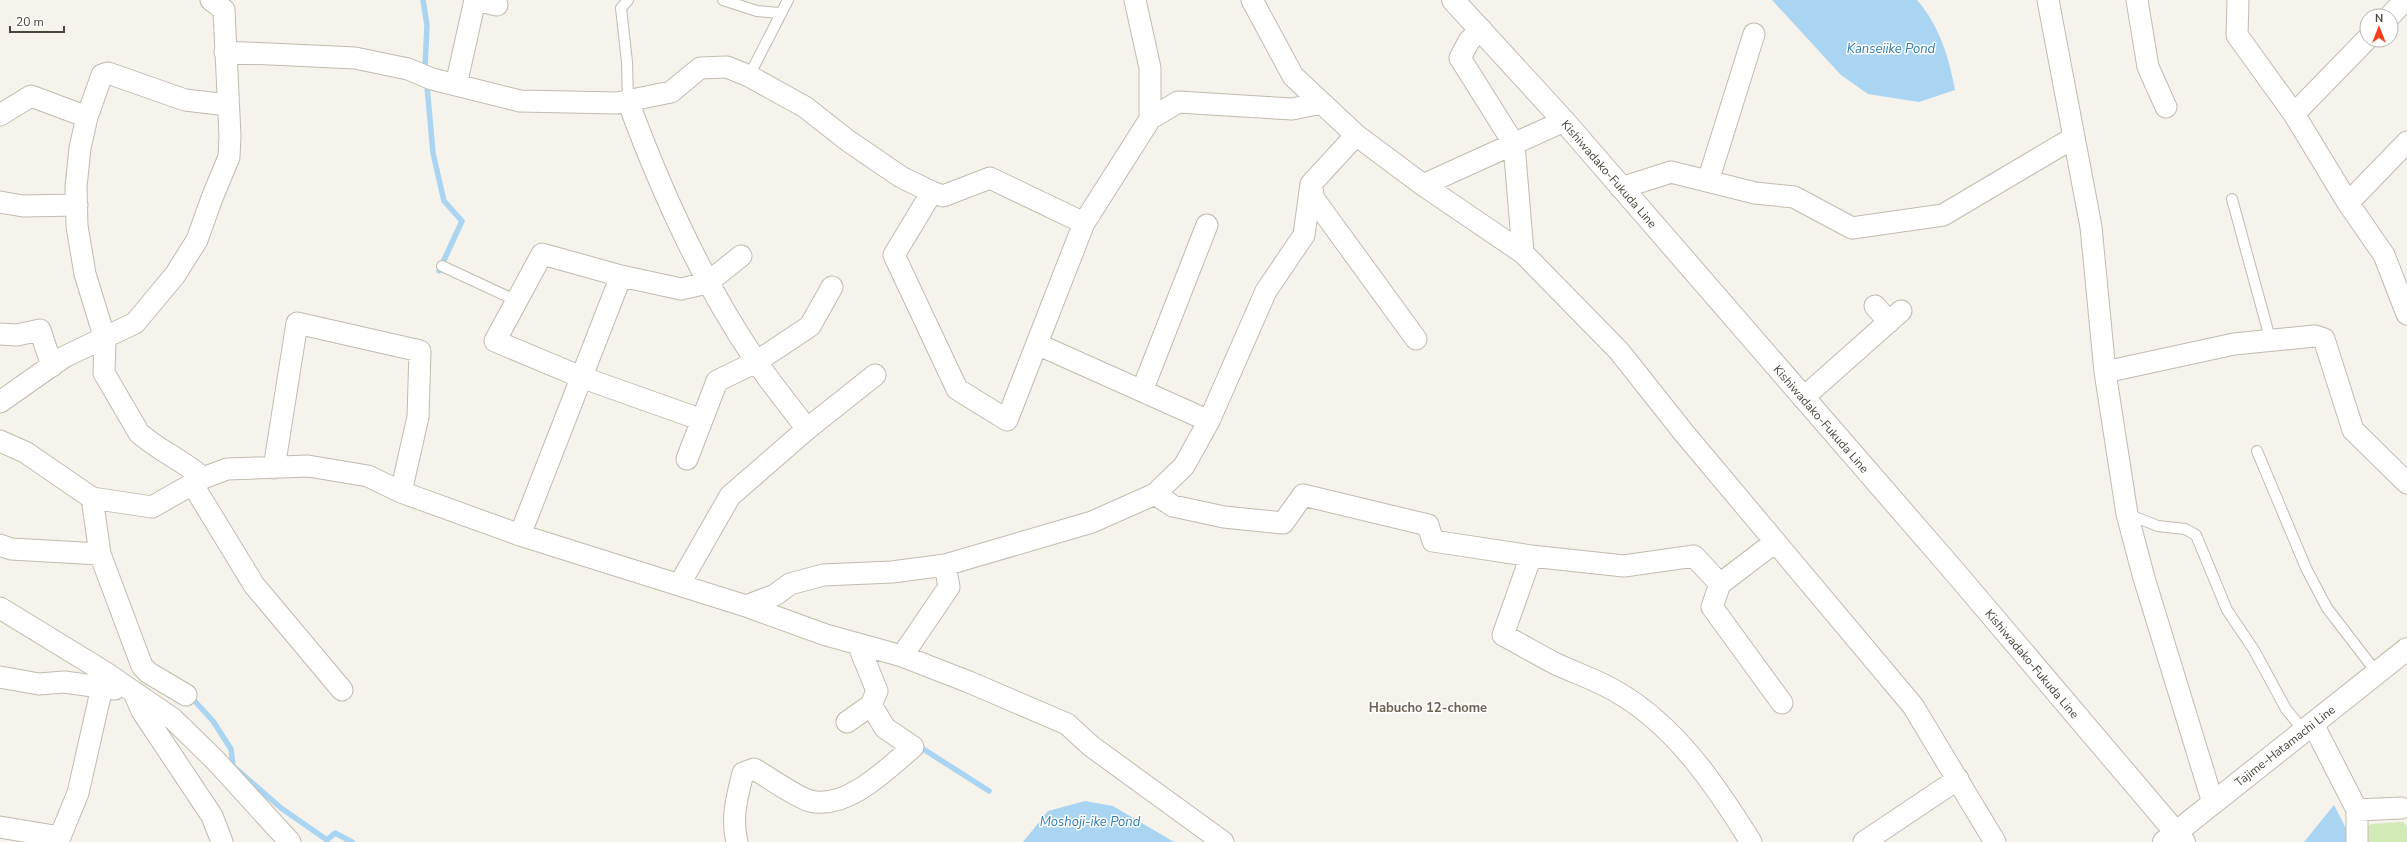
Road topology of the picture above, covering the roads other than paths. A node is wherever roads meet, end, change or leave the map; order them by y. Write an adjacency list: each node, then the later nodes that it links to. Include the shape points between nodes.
1 (475, 0): 13 (street); 21 (street)
2 (628, 0): 22 (lane, via 621,8)
3 (723, 0): 15 (lane, via 757,11)
4 (788, 0): 15 (lane)
5 (1135, 0): 29 (street, via 1150,68)
6 (1252, 0): 23 (street, via 1293,76)
7 (1453, 0): 16 (street, Kishiwadako-Fukuda Line)
8 (2048, 0): 32 (street)
9 (2137, 0): 25 (street, via 2148,67)
10 (2238, 0): 26 (street, via 2237,35)
11 (2405, 0): 14 (street)
12 (222, 3): 19 (street)
13 (497, 5)
14 (2398, 8)
15 (780, 13): 20 (lane)
16 (1481, 29): 30 (street, Kishiwadako-Fukuda Line); 34 (street, via 1469,41 1460,58)
17 (1754, 34): 35 (street)
18 (2359, 47): 26 (street)
19 (225, 52): 21 (street, via 355,58 408,69); 24 (street)
20 (749, 76): 22 (street, via 726,67 700,68 671,92); 39 (street, via 805,107 901,177)
21 (456, 85): 22 (street, via 520,101)
22 (628, 101): 51 (street, via 644,144)
23 (1322, 103): 29 (street, via 1292,109 1178,102); 31 (street)
24 (228, 105): 28 (street, via 185,100 108,73 102,75); 57 (street, via 229,157 197,240 175,275 135,323)
25 (2166, 107)
26 (2294, 114): 42 (street)
27 (0, 115): 28 (street, via 31,96)
28 (87, 117): 43 (street, via 80,148)
29 (1150, 119): 44 (street)
30 (1564, 121): 34 (street); 38 (street, Kishiwadako-Fukuda Line)
31 (1356, 135): 36 (street); 37 (street)
32 (2073, 138): 35 (street, via 1943,215 1852,228 1794,197 1755,193); 63 (street, via 2091,227)
33 (2407, 142): 42 (street)
34 (1514, 144): 37 (street); 46 (street)
35 (1708, 181): 38 (street, via 1671,172)
36 (1311, 184): 58 (street, via 1314,199); 70 (street, via 1304,235 1266,291)
37 (1423, 185): 46 (street)
38 (1621, 188): 67 (street, Kishiwadako-Fukuda Line)
39 (932, 192): 44 (street, via 943,196 990,178); 60 (street, via 894,255 958,389 1007,420)
40 (2232, 199): 59 (lane)
41 (0, 202): 43 (street, via 23,206)
42 (2348, 203): 50 (street)
43 (77, 205): 57 (street, via 77,226 85,274)
44 (1084, 223): 60 (street)
45 (1207, 225): 66 (street)
46 (1523, 253): 83 (street, via 1619,351)
47 (741, 256): 51 (street)
48 (442, 266): 53 (lane)
49 (621, 276): 51 (street, via 681,289); 53 (street, via 542,254); 65 (street)
50 (2402, 280): 55 (street)
51 (708, 282): 61 (street)
52 (832, 287): 61 (street, via 810,326)
53 (517, 301): 65 (street, via 495,341)
54 (1875, 306): 67 (street, via 1895,317)
55 (2407, 314)
56 (0, 334): 62 (street, via 17,335 40,330)
57 (105, 339): 62 (street, via 64,357); 76 (street, via 104,374 139,433 188,465)
58 (1416, 339)
59 (2271, 342): 63 (street, via 2234,344); 77 (street, via 2315,336 2324,340 2354,430)
60 (1037, 344): 66 (street)
61 (756, 362): 69 (street, via 717,381); 71 (street)
62 (52, 366): 68 (street)
63 (2105, 372): 81 (street)
64 (875, 375): 71 (street)
65 (581, 377): 69 (street); 82 (street)
66 (1142, 391): 70 (street)
67 (1803, 398): 112 (street, Kishiwadako-Fukuda Line)
68 (0, 402)
69 (702, 420): 74 (street)
70 (1209, 421): 79 (street, via 1184,466)
71 (807, 429): 89 (street, via 730,496)
72 (0, 441): 80 (street, via 25,452)
73 (2257, 451): 96 (lane, via 2306,568 2324,602)
74 (687, 459)
75 (274, 468): 76 (street, via 227,470); 78 (street, via 308,466 368,476); 78 (street, via 297,323 420,351 418,417)
76 (198, 482): 80 (street, via 152,507); 99 (street, via 254,586)
77 (2407, 483)
78 (401, 492): 82 (street)
79 (1155, 494): 86 (street, via 1173,506 1224,517 1284,522 1303,495 1428,525 1433,541); 87 (street, via 1092,522)
80 (92, 498): 85 (street)
81 (2127, 514): 105 (lane, via 2158,526 2184,528 2196,535 2227,610 2254,650 2286,709); 107 (street)
82 (520, 535): 89 (street)
83 (1774, 542): 88 (street); 106 (street, via 1913,706)
84 (0, 545): 85 (street, via 11,549)
85 (100, 554): 95 (street, via 142,666)
86 (1532, 556): 88 (street, via 1624,566 1694,556); 117 (street, via 1503,635 1618,692 1673,736 1718,790)
87 (945, 565): 90 (street, via 892,572 823,575 790,584 775,595); 94 (street, via 949,587)
88 (1720, 584): 102 (street, via 1712,607)
89 (679, 586): 90 (street)
90 (746, 606): 92 (street)
91 (0, 608): 100 (street)
92 (858, 644): 94 (street); 103 (street, via 877,691)
93 (2407, 649): 96 (street, Tajime-Hatamachi Line)
94 (902, 656): 116 (street, via 1067,724 1091,746)
95 (148, 673): 100 (street); 101 (street)
96 (2378, 673): 105 (street, Tajime-Hatamachi Line)
97 (0, 677): 98 (street, via 39,684 64,682)
98 (102, 687): 100 (street); 111 (street, via 78,793 60,837)
99 (342, 690)
100 (134, 693): 113 (street, via 142,711 212,816); 114 (street, via 178,724 216,760)
101 (186, 695)
102 (1782, 703)
103 (870, 705): 104 (street); 115 (street, via 885,728 912,747 870,785 830,802 810,801 754,769 743,773 734,806 734,831)
104 (847, 722)
105 (2309, 728): 107 (street, Tajime-Hatamachi Line); 109 (street)
106 (1958, 779): 118 (street); 119 (street)
107 (2213, 803): 112 (street, Tajime-Hatamachi Line)
108 (2401, 808): 109 (street)
109 (2357, 810): 120 (street)
110 (0, 827): 111 (street)
111 (51, 839)
112 (2174, 839)
113 (222, 842)
114 (290, 842)
115 (737, 842)
116 (1223, 842)
117 (1751, 842)
118 (1864, 842)
119 (1995, 842)
120 (2357, 842)

